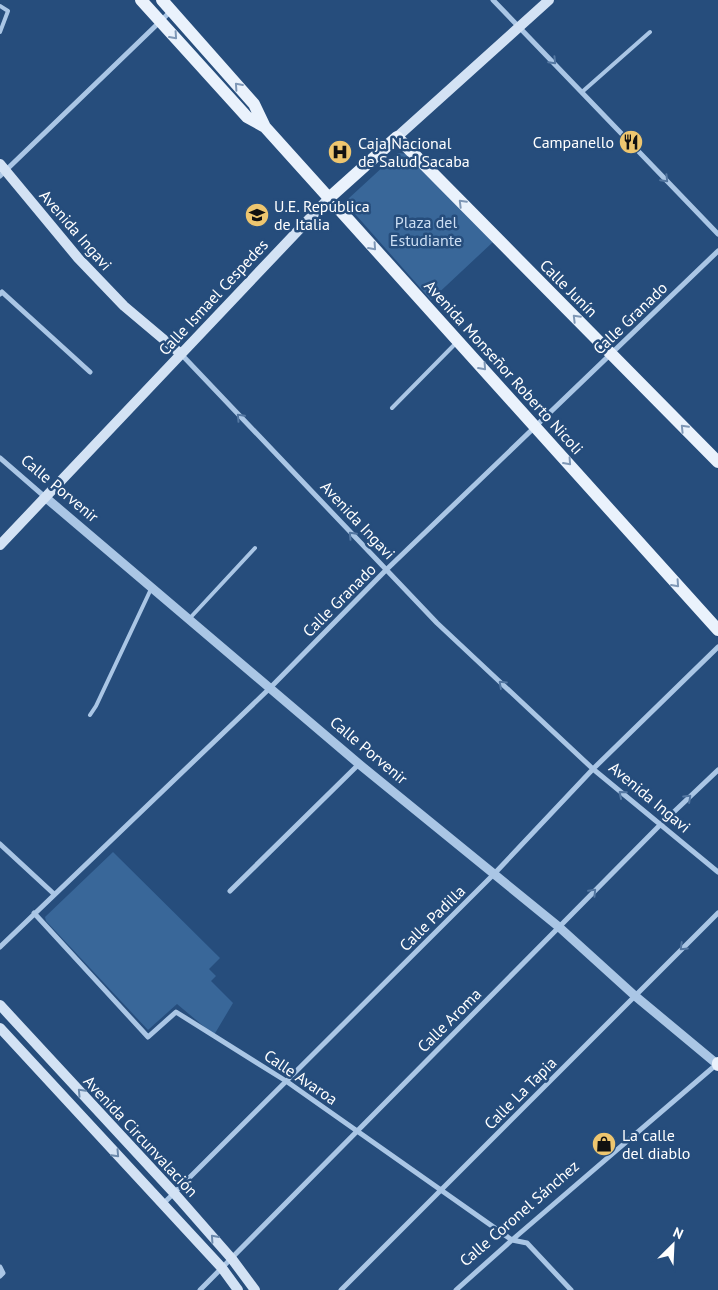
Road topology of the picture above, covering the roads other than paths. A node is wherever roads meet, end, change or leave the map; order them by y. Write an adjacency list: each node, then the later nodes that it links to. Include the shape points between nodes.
1 (141, 0): 7 (main road, Avenida Monseñor Roberto Nicoli)
2 (162, 0): 6 (main road, Avenida Monseñor Roberto Nicoli)
3 (493, 0): 8 (street)
4 (549, 0): 8 (main road, Calle Ismael Cespedes)
5 (0, 6): 9 (lane, via 8,11)
6 (171, 10): 7 (street); 12 (main road, Avenida Monseñor Roberto Nicoli, one-way to 6, via 254,104)
7 (160, 21): 12 (main road, Avenida Monseñor Roberto Nicoli, one-way to 12, via 247,117); 14 (street)
8 (519, 26): 11 (street, one-way to 11); 13 (main road, Calle Ismael Cespedes)
9 (0, 32)
10 (650, 32): 11 (lane)
11 (582, 92): 16 (street, one-way to 16)
12 (265, 127): 15 (main road, Avenida Monseñor Roberto Nicoli)
13 (397, 137): 15 (main road, Calle Ismael Cespedes); 20 (main road, Calle Junín, one-way to 13)
14 (2, 170): 21 (main road, Avenida Ingavi, via 124,306)
15 (329, 198): 19 (main road, Avenida Monseñor Roberto Nicoli, one-way to 19); 21 (main road, Calle Ismael Cespedes)
16 (718, 234)
17 (718, 251): 20 (street, Calle Granado)
18 (0, 294): 22 (street, via 2,292)
19 (458, 340): 23 (lane); 24 (main road, Avenida Monseñor Roberto Nicoli, one-way to 24)
20 (611, 353): 24 (street, Calle Granado); 26 (main road, Calle Junín, one-way to 20)
21 (182, 354): 27 (main road, Calle Ismael Cespedes); 30 (street, Avenida Ingavi, one-way to 21)
22 (90, 372)
23 (392, 408)
24 (536, 426): 30 (street, Calle Granado); 33 (main road, Avenida Monseñor Roberto Nicoli, one-way to 33)
25 (0, 458): 27 (street, Calle Porvenir)
26 (718, 462)
27 (45, 497): 28 (main road, Calle Ismael Cespedes); 31 (street, Calle Porvenir)
28 (0, 545)
29 (255, 548): 32 (lane)
30 (385, 571): 35 (street, Calle Granado); 38 (street, Avenida Ingavi, one-way to 30, via 437,624)
31 (152, 586): 32 (street, Calle Porvenir); 36 (lane)
32 (190, 618): 35 (street, Calle Porvenir)
33 (718, 630)
34 (718, 648): 38 (street, Calle Padilla)
35 (270, 688): 37 (street, Calle Porvenir); 45 (street, Calle Granado)
36 (90, 715)
37 (359, 764): 43 (street, Calle Porvenir); 44 (street)
38 (593, 769): 40 (street, Avenida Ingavi, one-way to 38); 43 (street, Calle Padilla)
39 (718, 770): 40 (street, Calle Aroma, one-way to 39)
40 (659, 826): 42 (street, Avenida Ingavi); 48 (street, Calle Aroma, one-way to 40)
41 (0, 844): 45 (street)
42 (718, 872)
43 (495, 873): 48 (street, Calle Porvenir); 54 (street, Calle Padilla)
44 (230, 890)
45 (54, 894): 46 (street, Calle Granado)
46 (34, 913): 49 (street, Calle Granado); 54 (street, Calle Avaroa, via 148,1037 176,1012)
47 (718, 913): 50 (street, Calle La Tapia, one-way to 50)
48 (559, 927): 50 (street, Calle Porvenir); 55 (street, Calle Aroma)
49 (0, 947)
50 (634, 995): 53 (street, Calle Porvenir); 56 (street, Calle La Tapia)
51 (0, 1005): 57 (main road, Avenida Circunvalación, one-way to 51)
52 (0, 1028): 58 (main road, Avenida Circunvalación, one-way to 58)
53 (718, 1064): 59 (street, Calle Coronel Sánchez)
54 (286, 1081): 55 (street, Calle Avaroa); 57 (street, Calle Padilla)
55 (356, 1129): 56 (street, Calle Avaroa); 60 (street, Calle Aroma)
56 (442, 1190): 59 (street, Calle Avaroa); 67 (street, Calle La Tapia)
57 (175, 1194): 58 (street, Calle Padilla); 60 (main road, Avenida Circunvalación, one-way to 57)
58 (163, 1204): 62 (main road, Avenida Circunvalación)
59 (512, 1240): 68 (street, Calle Coronel Sánchez); 69 (street, Calle Avaroa, via 527,1243)
60 (232, 1259): 62 (street, Calle Aroma); 66 (main road, Avenida Circunvalación)
61 (0, 1267): 63 (street, via 4,1273)
62 (222, 1268): 64 (street, Calle Aroma); 65 (main road, Avenida Circunvalación)
63 (0, 1276)
64 (200, 1290)
65 (238, 1290)
66 (255, 1290)
67 (341, 1290)
68 (456, 1290)
69 (571, 1290)

